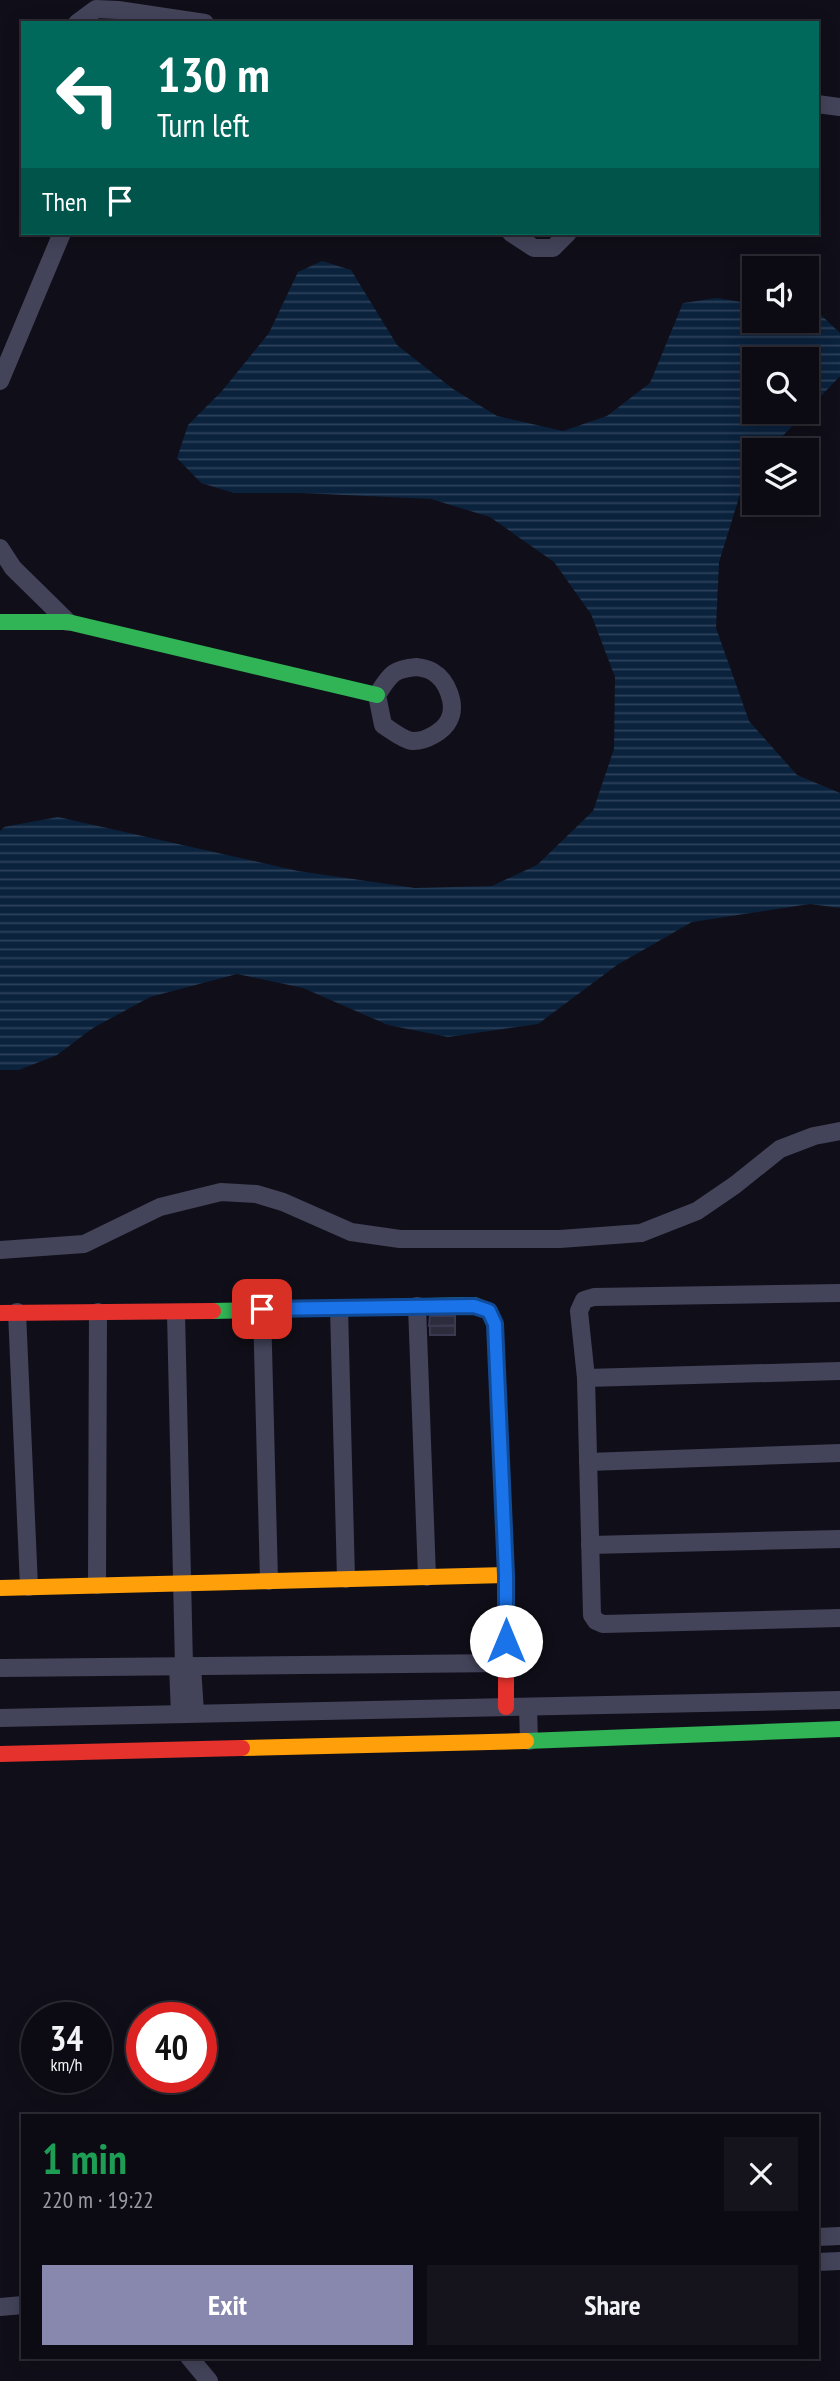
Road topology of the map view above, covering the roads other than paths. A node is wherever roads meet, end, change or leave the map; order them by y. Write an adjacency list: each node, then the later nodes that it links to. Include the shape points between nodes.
1 (80, 21): 2 (street, via 96,9)
2 (192, 21)
3 (819, 104): 4 (street)
4 (840, 107)
5 (61, 235): 8 (street)
6 (515, 235): 7 (street, via 534,248 553,248)
7 (566, 235)
8 (0, 381)
9 (0, 548): 11 (street, via 13,568)
10 (0, 622): 11 (street)
11 (68, 622): 12 (street)
12 (377, 695): 12 (street, via 383,726 411,741 425,739 450,720 452,701 434,672 417,667 399,669)
13 (840, 1131): 14 (street, via 779,1149 697,1211 641,1233 560,1239 400,1239 351,1232 256,1194 221,1192 160,1207 84,1244)
14 (0, 1250)
15 (840, 1293): 23 (street, via 584,1300 579,1311)
16 (416, 1306): 17 (street); 28 (street, via 474,1306 489,1311 495,1324); 29 (street)
17 (339, 1307): 18 (street); 30 (street)
18 (262, 1309): 21 (street); 31 (street)
19 (8, 1312): 20 (street); 34 (street)
20 (98, 1312): 21 (street); 33 (street)
21 (176, 1313): 32 (street)
22 (840, 1371): 23 (street)
23 (586, 1378): 25 (street)
24 (840, 1453): 25 (street)
25 (588, 1462): 27 (street)
26 (840, 1539): 27 (street)
27 (590, 1545): 36 (street, via 592,1615 603,1624)
28 (506, 1575): 29 (street); 37 (street)
29 (427, 1577): 30 (street)
30 (346, 1579): 31 (street)
31 (269, 1581): 32 (street)
32 (184, 1583): 33 (street); 38 (street)
33 (97, 1585): 34 (street)
34 (29, 1587): 35 (street)
35 (0, 1588)
36 (840, 1618)
37 (505, 1663): 38 (street); 41 (street)
38 (185, 1666): 39 (street); 43 (street)
39 (0, 1668)
40 (840, 1700): 42 (street)
41 (506, 1707): 42 (street); 43 (street)
42 (528, 1707): 46 (street)
43 (188, 1713): 44 (street)
44 (0, 1718)
45 (840, 1729): 46 (street)
46 (529, 1741): 47 (street)
47 (0, 1754)
48 (840, 2236): 49 (street)
49 (819, 2237)
50 (840, 2261): 51 (street)
51 (819, 2262)
52 (21, 2305): 53 (street)
53 (0, 2307)
54 (191, 2359): 55 (street)
55 (209, 2381)

